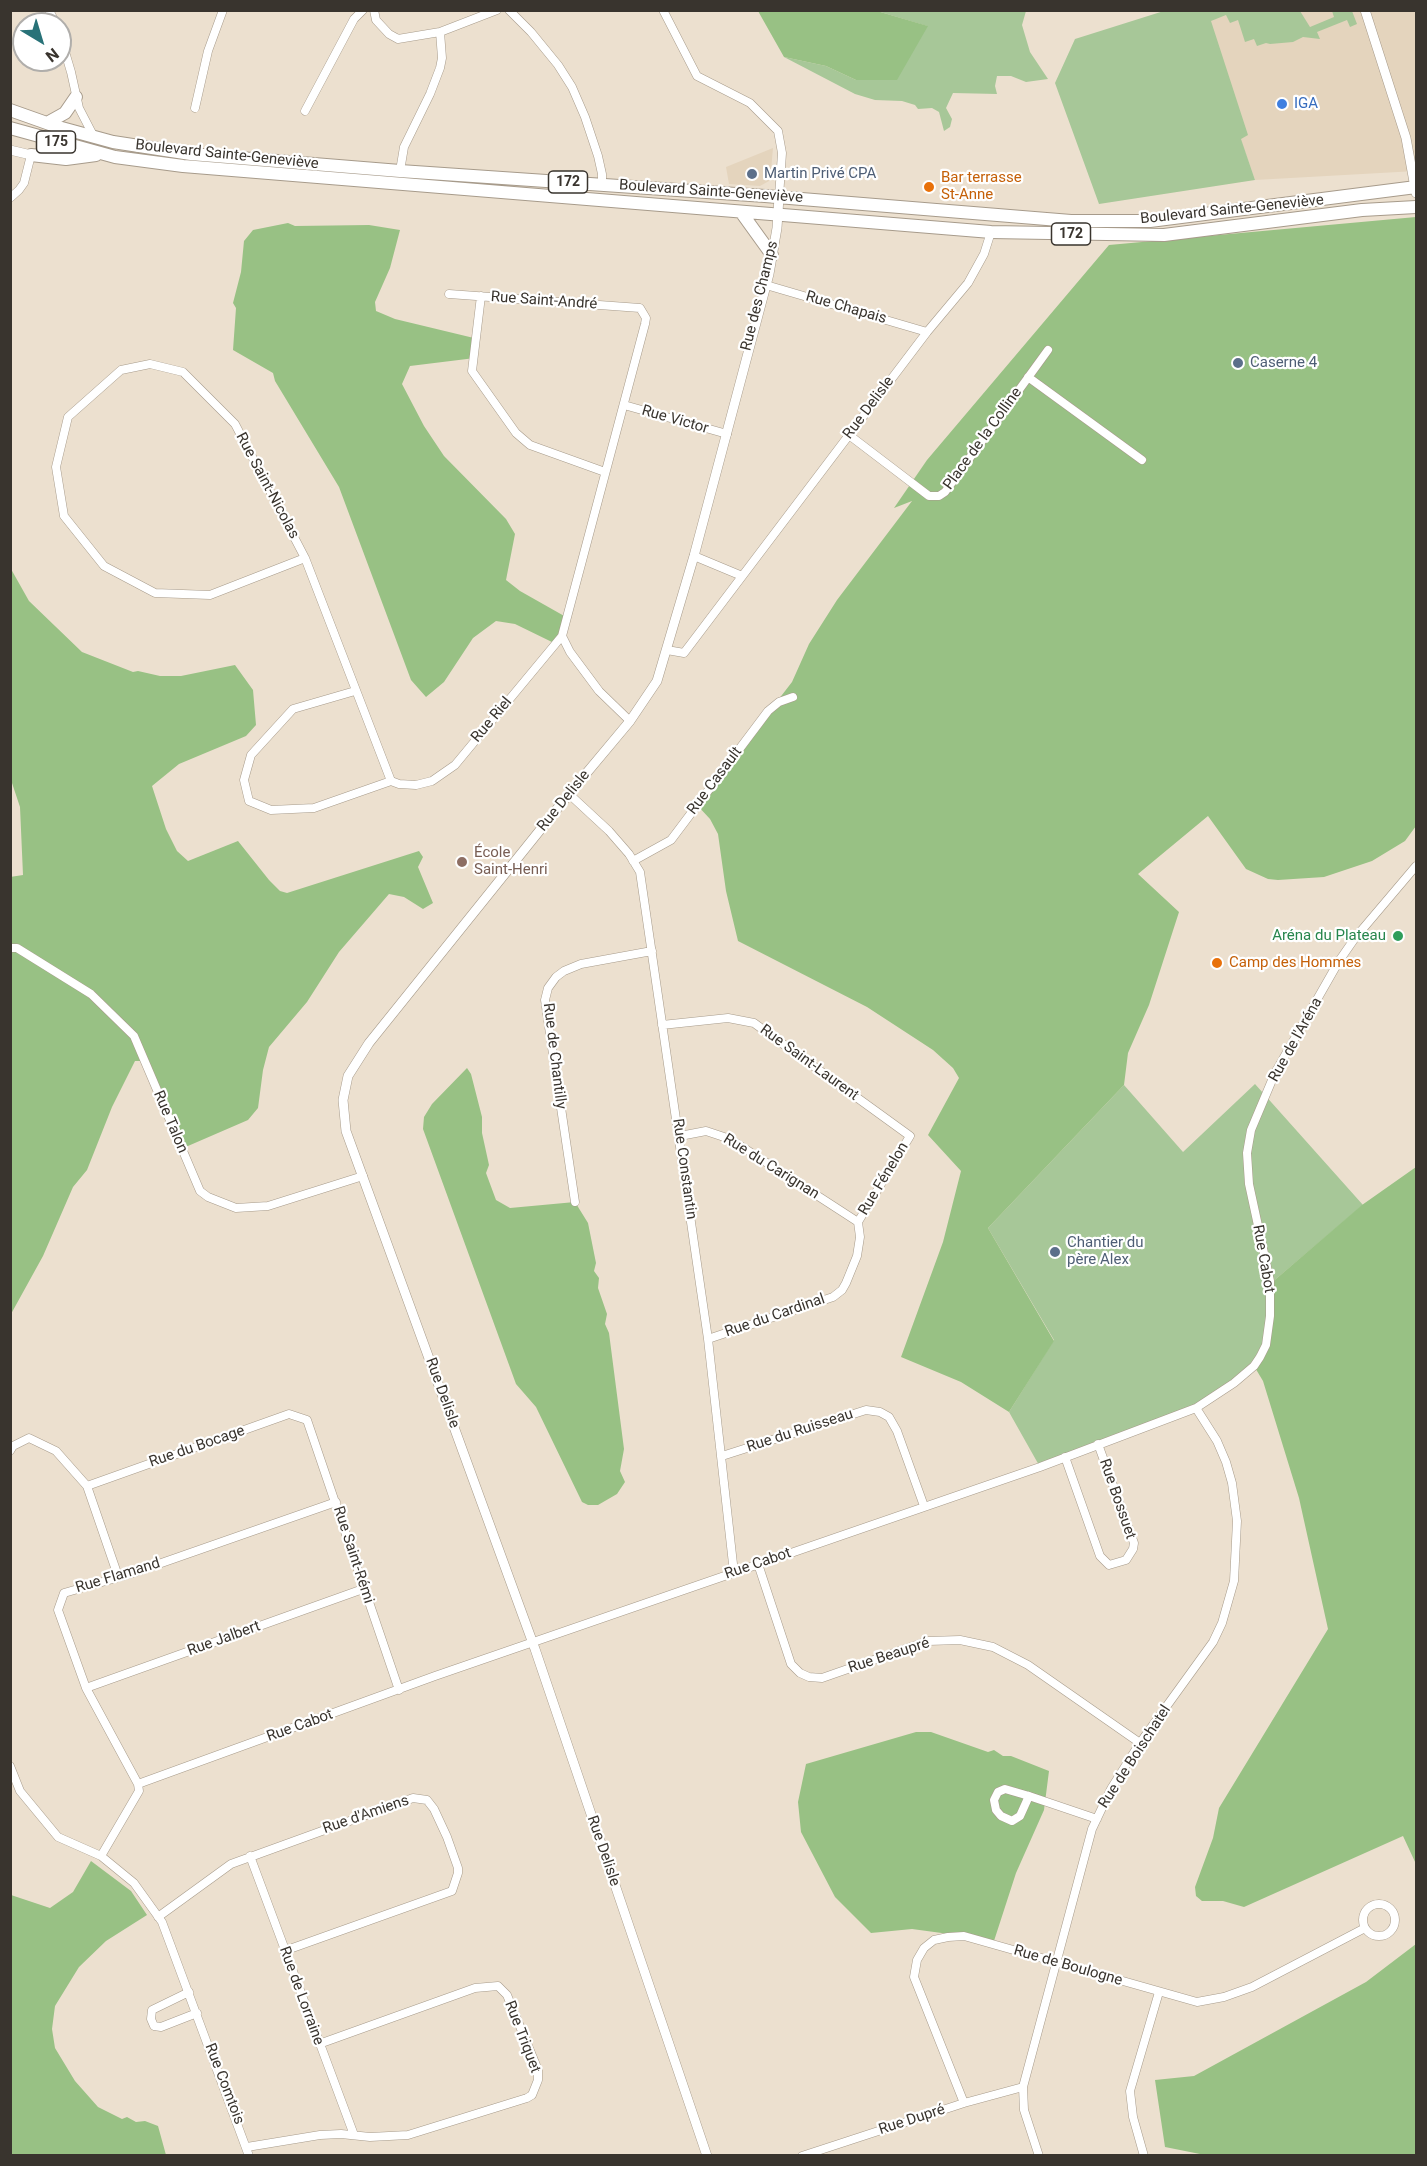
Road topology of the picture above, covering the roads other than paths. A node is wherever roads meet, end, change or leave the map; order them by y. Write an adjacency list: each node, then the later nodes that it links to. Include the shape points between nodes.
1 (223, 10): 13 (street, via 205,62)
2 (363, 10): 15 (street, via 354,19)
3 (374, 10): 10 (street, via 376,20 398,39)
4 (497, 10): 10 (street)
5 (509, 10): 23 (street, via 531,32 572,87 598,156)
6 (663, 10): 9 (street, Rue des Champs)
7 (672, 10): 9 (street)
8 (1365, 10): 24 (street, via 1406,138)
9 (669, 20): 26 (street, Rue des Champs, via 697,76 750,103 778,131 782,153)
10 (440, 33): 22 (street, via 440,68 404,147)
11 (71, 72): 12 (street)
12 (76, 97): 16 (main road, via 65,113); 18 (street)
13 (195, 108)
14 (10, 110): 16 (main road, Boulevard Sainte-Geneviève / 172)
15 (305, 111)
16 (47, 123): 18 (main road, Boulevard Sainte-Geneviève / 172)
17 (10, 128): 20 (main road, Boulevard Sainte-Geneviève / 175)
18 (94, 137): 22 (main road, Boulevard Sainte-Geneviève / 172, via 191,154)
19 (10, 150): 21 (street)
20 (102, 154): 21 (main road, via 66,159); 29 (main road, Boulevard Sainte-Geneviève / 172, via 183,166)
21 (32, 155): 27 (street, via 22,187)
22 (400, 171): 23 (main road, Boulevard Sainte-Geneviève / 172)
23 (602, 184): 26 (main road, Boulevard Sainte-Geneviève / 172)
24 (1416, 187): 25 (street); 26 (main road, Boulevard Sainte-Geneviève / 172, via 1150,221 1071,221)
25 (1416, 193)
26 (779, 197): 30 (street, Rue des Champs)
27 (10, 198)
28 (1416, 207): 31 (main road, Boulevard Sainte-Geneviève / 172, via 1164,235)
29 (741, 212): 30 (main road, Boulevard Sainte-Geneviève / 172); 32 (main road)
30 (778, 214): 31 (main road, Boulevard Sainte-Geneviève / 172); 32 (street, Rue des Champs)
31 (991, 232): 37 (street, Rue Delisle, via 976,272)
32 (772, 255): 33 (street, Rue des Champs)
33 (766, 285): 37 (street, Rue Chapais); 41 (street, Rue des Champs)
34 (449, 294): 35 (street, Rue Saint-André)
35 (481, 296): 36 (street, Rue Saint-André); 44 (street, via 472,371 516,433 530,446)
36 (640, 308): 40 (street, Rue Riel, via 646,318)
37 (927, 332): 42 (street, Rue Delisle)
38 (1048, 350): 39 (street, Place de la Colline)
39 (1028, 377): 42 (street, Place de la Colline, via 939,496 929,496); 43 (street, Place de la Colline)
40 (624, 405): 41 (street, Rue Victor); 44 (street, Rue Riel)
41 (727, 434): 45 (street, Rue des Champs)
42 (849, 435): 47 (street, Rue Delisle)
43 (1142, 460)
44 (604, 472): 48 (street, Rue Riel)
45 (694, 556): 47 (street); 49 (street, Rue des Champs)
46 (305, 558): 46 (street, Rue Saint-Nicolas, via 210,595 155,593 104,566 64,516 56,467 68,417 122,370 150,364 183,372 234,424); 50 (street, Rue Saint-Nicolas)
47 (742, 576): 49 (street, Rue Delisle, via 684,652)
48 (562, 636): 53 (street, via 599,691); 54 (street, Rue Riel, via 455,765 427,783)
49 (667, 650): 52 (street, Rue des Champs, via 657,681)
50 (355, 691): 54 (street, Rue Saint-Nicolas); 54 (street, Rue Riel, via 293,709 250,755 244,780 249,801 271,810 314,808)
51 (793, 697): 56 (street, Rue Casault, via 768,711 671,840)
52 (642, 706): 53 (street, Rue Delisle)
53 (630, 721): 55 (street, Rue Delisle)
54 (391, 781)
55 (568, 794): 56 (street, Rue Constantin, via 609,831); 64 (street, Rue Delisle, via 369,1043 348,1076 343,1100 346,1131)
56 (633, 861): 59 (street, Rue Constantin, via 640,872)
57 (1416, 866): 63 (street, Rue de l'Aréna, via 1339,961 1275,1074 1251,1130)
58 (10, 948): 64 (street, Rue Talon, via 17,948 91,994 134,1036 200,1191 208,1197 236,1209 268,1206)
59 (652, 951): 60 (street, Rue Constantin); 65 (street, Rue de Chantilly, via 564,970 556,977 545,1000)
60 (662, 1025): 61 (street, Rue Constantin); 62 (street, Rue Saint-Laurent, via 728,1018 754,1023)
61 (680, 1136): 66 (street, Rue du Carignan, via 706,1131 730,1139); 67 (street, Rue Constantin)
62 (909, 1136): 66 (street, Rue Fénelon)
63 (1248, 1169): 68 (street, Rue Cabot, via 1270,1281 1266,1345 1254,1366)
64 (363, 1176): 81 (street, Rue Delisle)
65 (575, 1202)
66 (858, 1222): 67 (street, Rue du Cardinal, via 859,1249 850,1276 838,1293)
67 (708, 1339): 72 (street, Rue Constantin)
68 (1196, 1408): 70 (street, Rue Cabot); 84 (street, Rue de Boischatel, via 1217,1441 1232,1483 1237,1521 1234,1581 1213,1642)
69 (307, 1420): 74 (street, Rue du Bocage, via 289,1414); 75 (street, Rue Saint-Rémi)
70 (1098, 1444): 73 (street, Rue Cabot); 73 (street, Rue Bossuet, via 1134,1543 1126,1560 1109,1565 1100,1556)
71 (10, 1451): 74 (street, via 29,1438 57,1451)
72 (722, 1456): 76 (street, Rue du Ruisseau, via 866,1410 880,1412 889,1417 897,1431); 78 (street, Rue Constantin)
73 (1065, 1457): 76 (street, Rue Cabot)
74 (87, 1486): 79 (street)
75 (336, 1502): 79 (street, Rue Flamand); 80 (street, Rue Saint-Rémi)
76 (924, 1506): 77 (street, Rue Cabot)
77 (758, 1564): 78 (street, Rue Cabot); 84 (street, Rue Beaupré, via 791,1664 800,1673 822,1678 928,1641 960,1640 993,1647 1028,1665)
78 (734, 1573): 81 (street, Rue Cabot)
79 (118, 1576): 82 (street, Rue Flamand, via 64,1593 58,1610)
80 (363, 1589): 82 (street, Rue Jalbert); 83 (street, Rue Saint-Rémi)
81 (532, 1643): 83 (street, Rue Cabot); 103 (street, Rue Delisle)
82 (86, 1688): 86 (street, Rue Flamand)
83 (399, 1690): 86 (street, Rue Cabot)
84 (1140, 1743): 88 (street, Rue de Boischatel)
85 (10, 1766): 89 (street, Rue Comtois, via 20,1791 58,1837)
86 (138, 1784): 89 (street, via 139,1791)
87 (1029, 1796): 87 (street, via 1005,1789 994,1800 996,1810 1012,1821 1020,1816); 88 (street)
88 (1097, 1819): 94 (street, Rue de Boischatel)
89 (102, 1856): 91 (street, Rue Comtois, via 134,1883)
90 (250, 1856): 91 (street, Rue d'Amiens, via 231,1864); 93 (street, Rue de Lorraine); 93 (street, Rue d'Amiens, via 412,1798 427,1800 447,1836 458,1868 452,1891)
91 (158, 1917): 95 (street, Rue Comtois)
92 (1365, 1928): 92 (street, via 1372,1935 1387,1934 1394,1926 1392,1911 1378,1904 1368,1908 1363,1918); 96 (street, Rue de Boulogne, via 1238,1993 1197,2002)
93 (284, 1951): 98 (street, Rue de Lorraine)
94 (1056, 1963): 96 (street, Rue de Boulogne); 99 (street, Rue de Boischatel); 100 (street, Rue de Boulogne, via 964,1936 934,1940 924,1948 914,1977)
95 (189, 1992): 97 (street, Rue Comtois); 97 (street, via 152,2010 151,2019 154,2026 161,2027)
96 (1159, 1992): 106 (street, via 1130,2091)
97 (197, 2013): 102 (street, Rue Comtois)
98 (319, 2044): 101 (street, Rue de Lorraine); 101 (street, Rue Triquet, via 475,1988 498,1986 507,1995 538,2070 538,2080 527,2098 408,2135)
99 (1023, 2087): 100 (street, Rue Dupré); 105 (street, Rue de Boischatel, via 1024,2110)
100 (964, 2103): 104 (street, Rue Dupré)
101 (354, 2135): 102 (street, Rue Triquet, via 320,2135)
102 (248, 2151)
103 (707, 2156)
104 (802, 2156)
105 (1039, 2156)
106 (1144, 2156)

